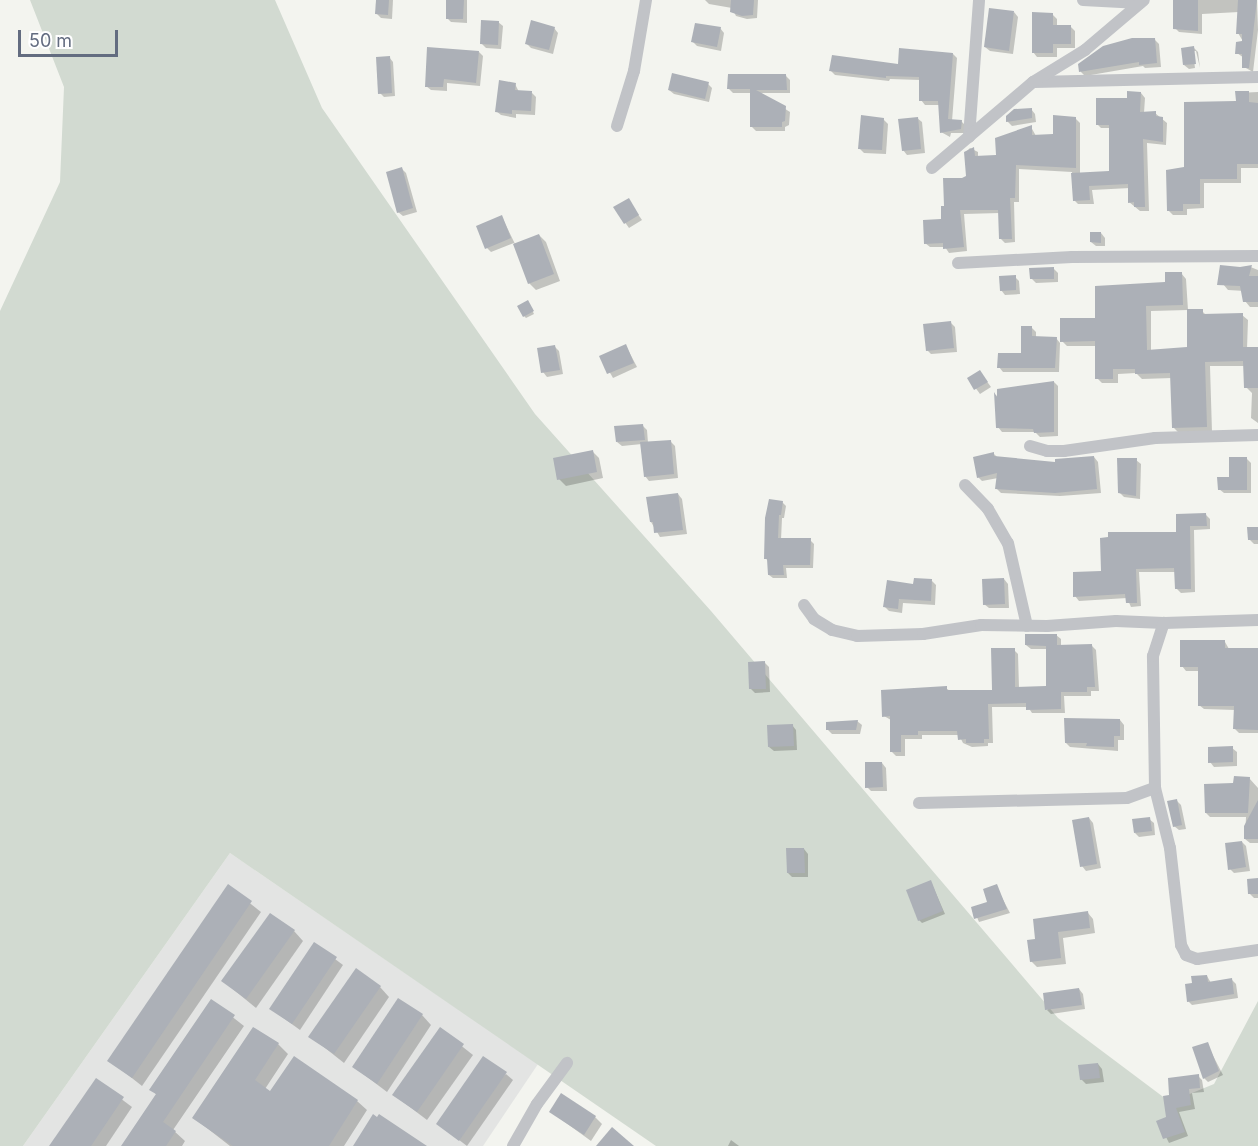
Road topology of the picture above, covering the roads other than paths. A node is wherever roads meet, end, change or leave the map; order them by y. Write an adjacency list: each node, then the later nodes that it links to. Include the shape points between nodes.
1 (646, 0): 7 (street, via 634,71)
2 (979, 0): 8 (street)
3 (1083, 0): 4 (street)
4 (1142, 2): 6 (street, via 1085,50)
5 (1258, 77): 6 (street)
6 (1033, 82): 8 (street)
7 (617, 126)
8 (969, 137): 9 (street)
9 (932, 168)
10 (1258, 256): 11 (street, via 1072,257)
11 (958, 263)
12 (1258, 435): 13 (street, via 1155,438 1064,451)
13 (1030, 446)
14 (965, 485): 18 (street, via 988,509 1008,543)
15 (804, 605): 18 (street, via 814,619 832,630 857,636 923,634 981,625)
16 (1258, 620): 17 (street)
17 (1164, 623): 18 (street, via 1116,621); 19 (street, via 1153,656)
18 (1027, 626)
19 (1155, 788): 20 (street, via 1127,798); 21 (street, via 1170,848 1181,945 1186,955 1197,959)
20 (919, 803)
21 (1258, 950)
22 (567, 1062): 23 (street)
23 (513, 1146)

